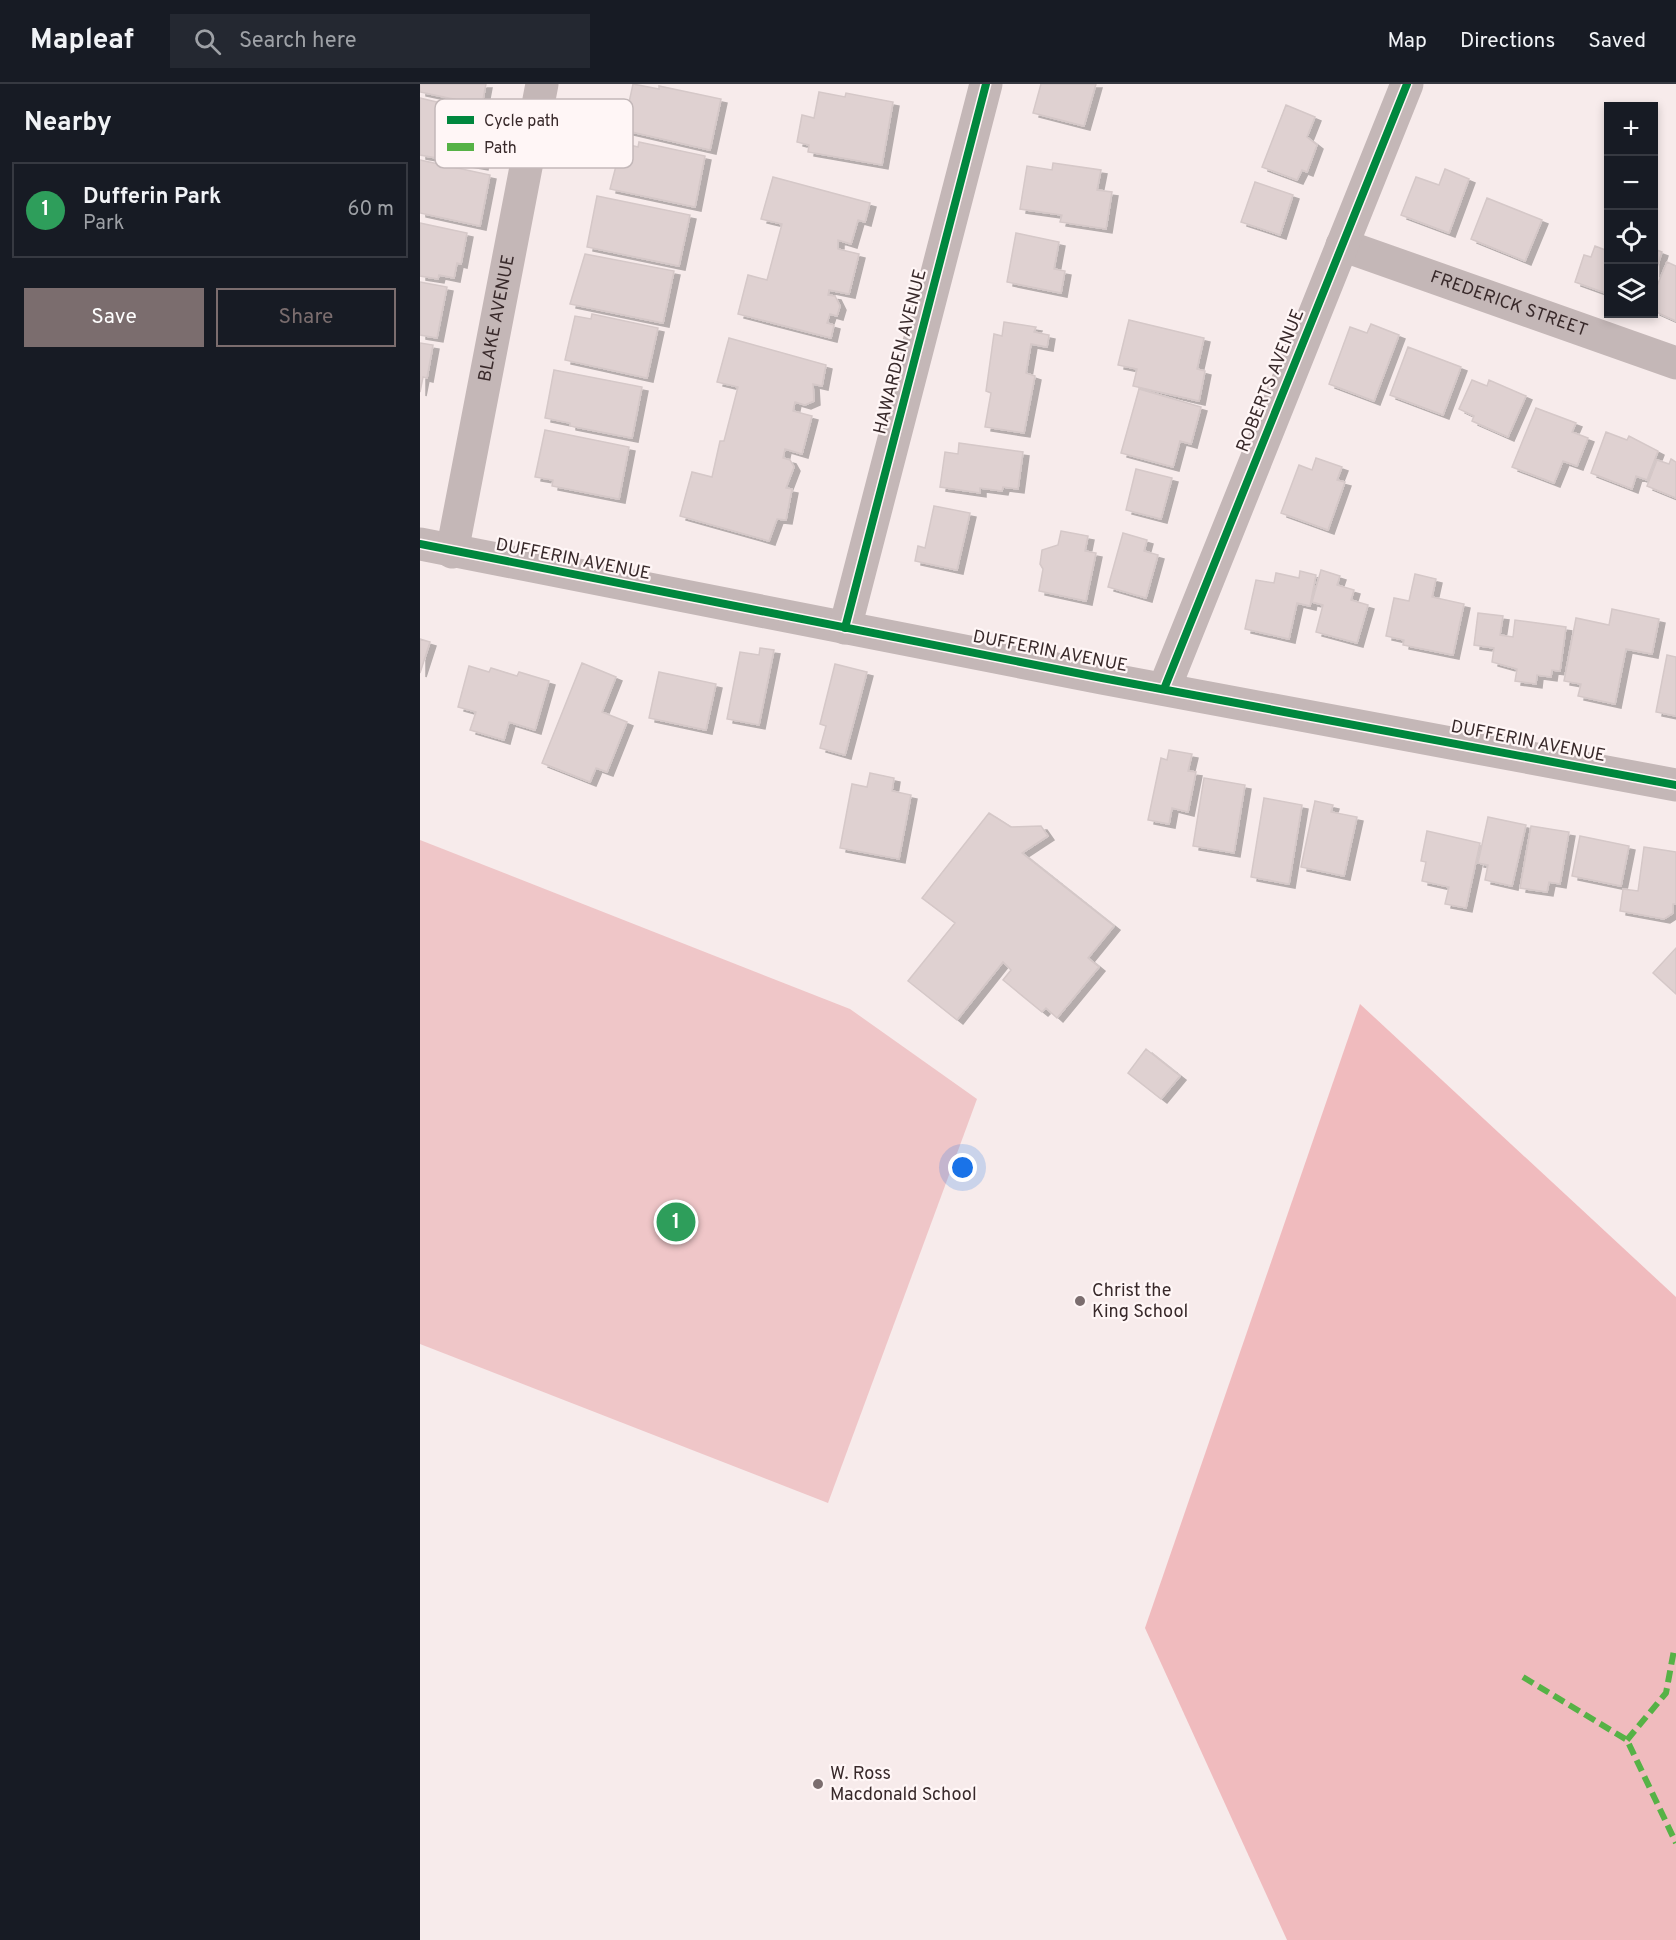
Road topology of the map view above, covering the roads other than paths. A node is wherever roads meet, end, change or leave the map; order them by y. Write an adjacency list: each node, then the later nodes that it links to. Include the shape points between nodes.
1 (542, 84): 4 (street, BLAKE AVENUE)
2 (986, 84): 10 (street, HAWARDEN AVENUE)
3 (1407, 84): 6 (street, ROBERTS AVENUE)
4 (539, 99)
5 (526, 168): 9 (street, BLAKE AVENUE)
6 (1342, 245): 7 (street, FREDERICK STREET); 11 (street, ROBERTS AVENUE)
7 (1676, 363)
8 (420, 544): 9 (street, DUFFERIN AVENUE)
9 (452, 552): 10 (street, DUFFERIN AVENUE)
10 (845, 628): 11 (street, DUFFERIN AVENUE)
11 (1164, 689): 12 (street, DUFFERIN AVENUE)
12 (1676, 785)

